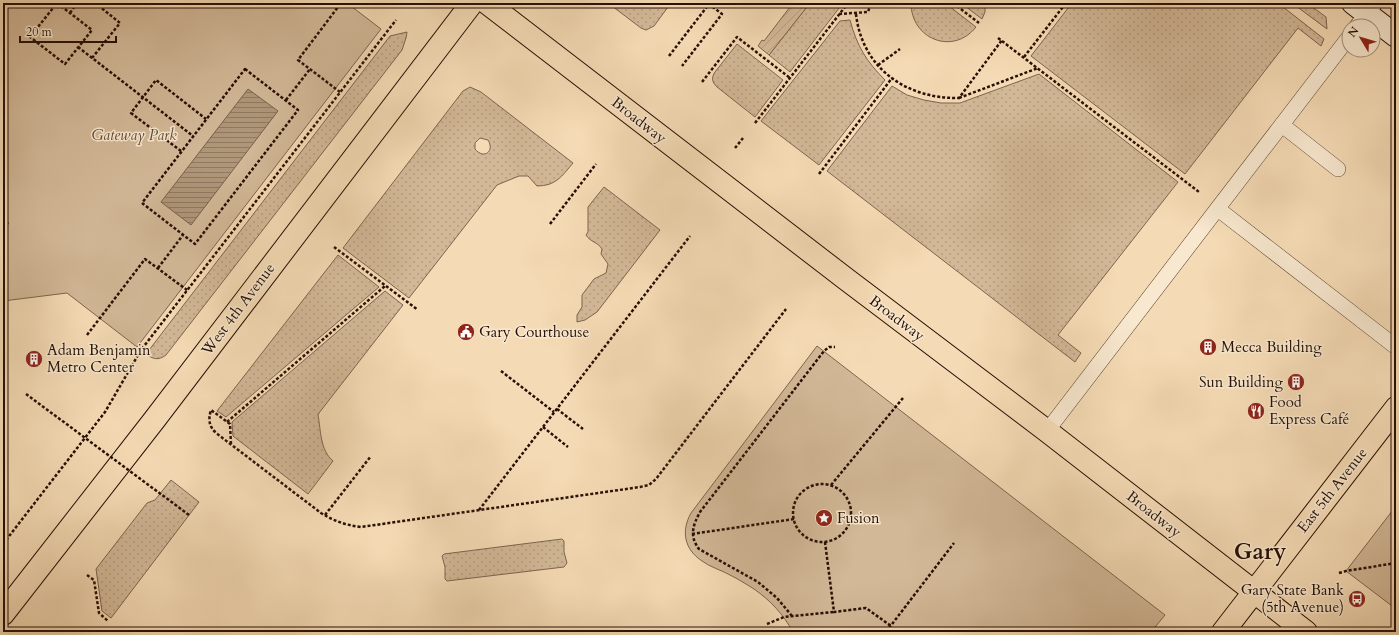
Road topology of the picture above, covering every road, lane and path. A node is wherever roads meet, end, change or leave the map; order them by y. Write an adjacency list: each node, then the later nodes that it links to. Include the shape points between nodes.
1 (57, 3): 12 (path); 20 (path, via 30,37 65,64)
2 (78, 3): 12 (path)
3 (101, 3): 25 (path, via 98,6 120,23)
4 (341, 3): 29 (path, via 298,60)
5 (472, 3): 87 (main road, West 4th Avenue)
6 (487, 3): 69 (main road, Broadway)
7 (848, 3): 13 (path)
8 (871, 3): 14 (path, via 868,12)
9 (953, 3): 16 (path)
10 (1066, 3): 24 (path)
11 (1363, 11): 17 (street)
12 (70, 13): 20 (path, via 92,30)
13 (839, 14): 14 (path); 30 (path)
14 (856, 14): 26 (path, via 861,39)
15 (396, 20): 33 (path)
16 (979, 23)
17 (1396, 36)
18 (998, 38): 19 (path)
19 (1002, 40): 24 (path); 35 (path)
20 (78, 47): 25 (path)
21 (1341, 48): 39 (lane)
22 (900, 49): 26 (path)
23 (669, 56): 27 (path, via 709,4 717,7 722,14)
24 (1024, 57): 28 (path)
25 (92, 58): 34 (path)
26 (878, 65): 31 (path)
27 (682, 66)
28 (1038, 68): 35 (path); 47 (path)
29 (310, 69): 33 (path); 36 (path)
30 (790, 78): 32 (path, via 737,37); 38 (path)
31 (892, 78): 35 (path, via 907,88 935,97); 46 (path)
32 (702, 82)
33 (340, 92): 54 (path)
34 (143, 97): 37 (path, via 156,80); 40 (path); 43 (path, via 131,113)
35 (959, 98)
36 (286, 100): 37 (path, via 245,69); 49 (path, via 298,110 195,244)
37 (206, 119): 40 (path)
38 (755, 123)
39 (1282, 125): 45 (lane); 47 (lane)
40 (193, 136): 43 (path)
41 (743, 138): 42 (path)
42 (735, 148)
43 (181, 151): 49 (path, via 142,203)
44 (596, 164): 48 (path)
45 (1338, 169)
46 (819, 174)
47 (1218, 209): 59 (lane); 69 (lane)
48 (550, 224)
49 (184, 235): 52 (path)
50 (690, 236): 64 (path)
51 (334, 247): 53 (path)
52 (158, 268): 54 (path); 57 (path, via 145,258)
53 (385, 286): 56 (path); 66 (path)
54 (188, 290): 81 (path, via 141,350 105,412)
55 (786, 309): 74 (path, via 649,485)
56 (418, 310)
57 (87, 335)
58 (836, 347): 78 (path, via 829,347 824,351 700,512)
59 (1396, 347)
60 (500, 371): 65 (path)
61 (26, 394): 76 (path, bridge)
62 (903, 398): 73 (path)
63 (1396, 408): 85 (main road, East 5th Avenue)
64 (557, 409): 65 (path); 68 (path)
65 (554, 412): 67 (path)
66 (227, 422): 70 (path, via 230,424); 70 (path, via 211,410 209,422 212,429)
67 (543, 427): 71 (path); 74 (path)
68 (583, 429)
69 (1047, 431): 85 (main road, Broadway)
70 (230, 444): 75 (path)
71 (568, 447)
72 (371, 456): 75 (path)
73 (831, 485): 77 (path, via 819,483 801,492 794,502); 79 (path, via 839,489 848,500 850,520 840,535)
74 (479, 510): 75 (path, via 361,527 339,523)
75 (325, 515)
76 (189, 516)
77 (794, 518): 78 (path); 79 (path, via 795,525 807,538)
78 (692, 534): 88 (path, via 699,549 758,582 777,598)
79 (825, 542): 86 (path)
80 (954, 543): 91 (path)
81 (3, 544)
82 (1396, 563): 83 (path)
83 (1339, 573)
84 (87, 575): 89 (path, via 94,580 99,613)
85 (1253, 591): 93 (main road, East 5th Avenue); 94 (main road, Broadway)
86 (834, 612): 88 (path); 91 (path, via 866,608)
87 (3, 614)
88 (792, 616): 90 (path)
89 (108, 621)
90 (767, 624)
91 (891, 626): 92 (path)
92 (886, 632)
93 (1223, 632)
94 (1306, 632)

